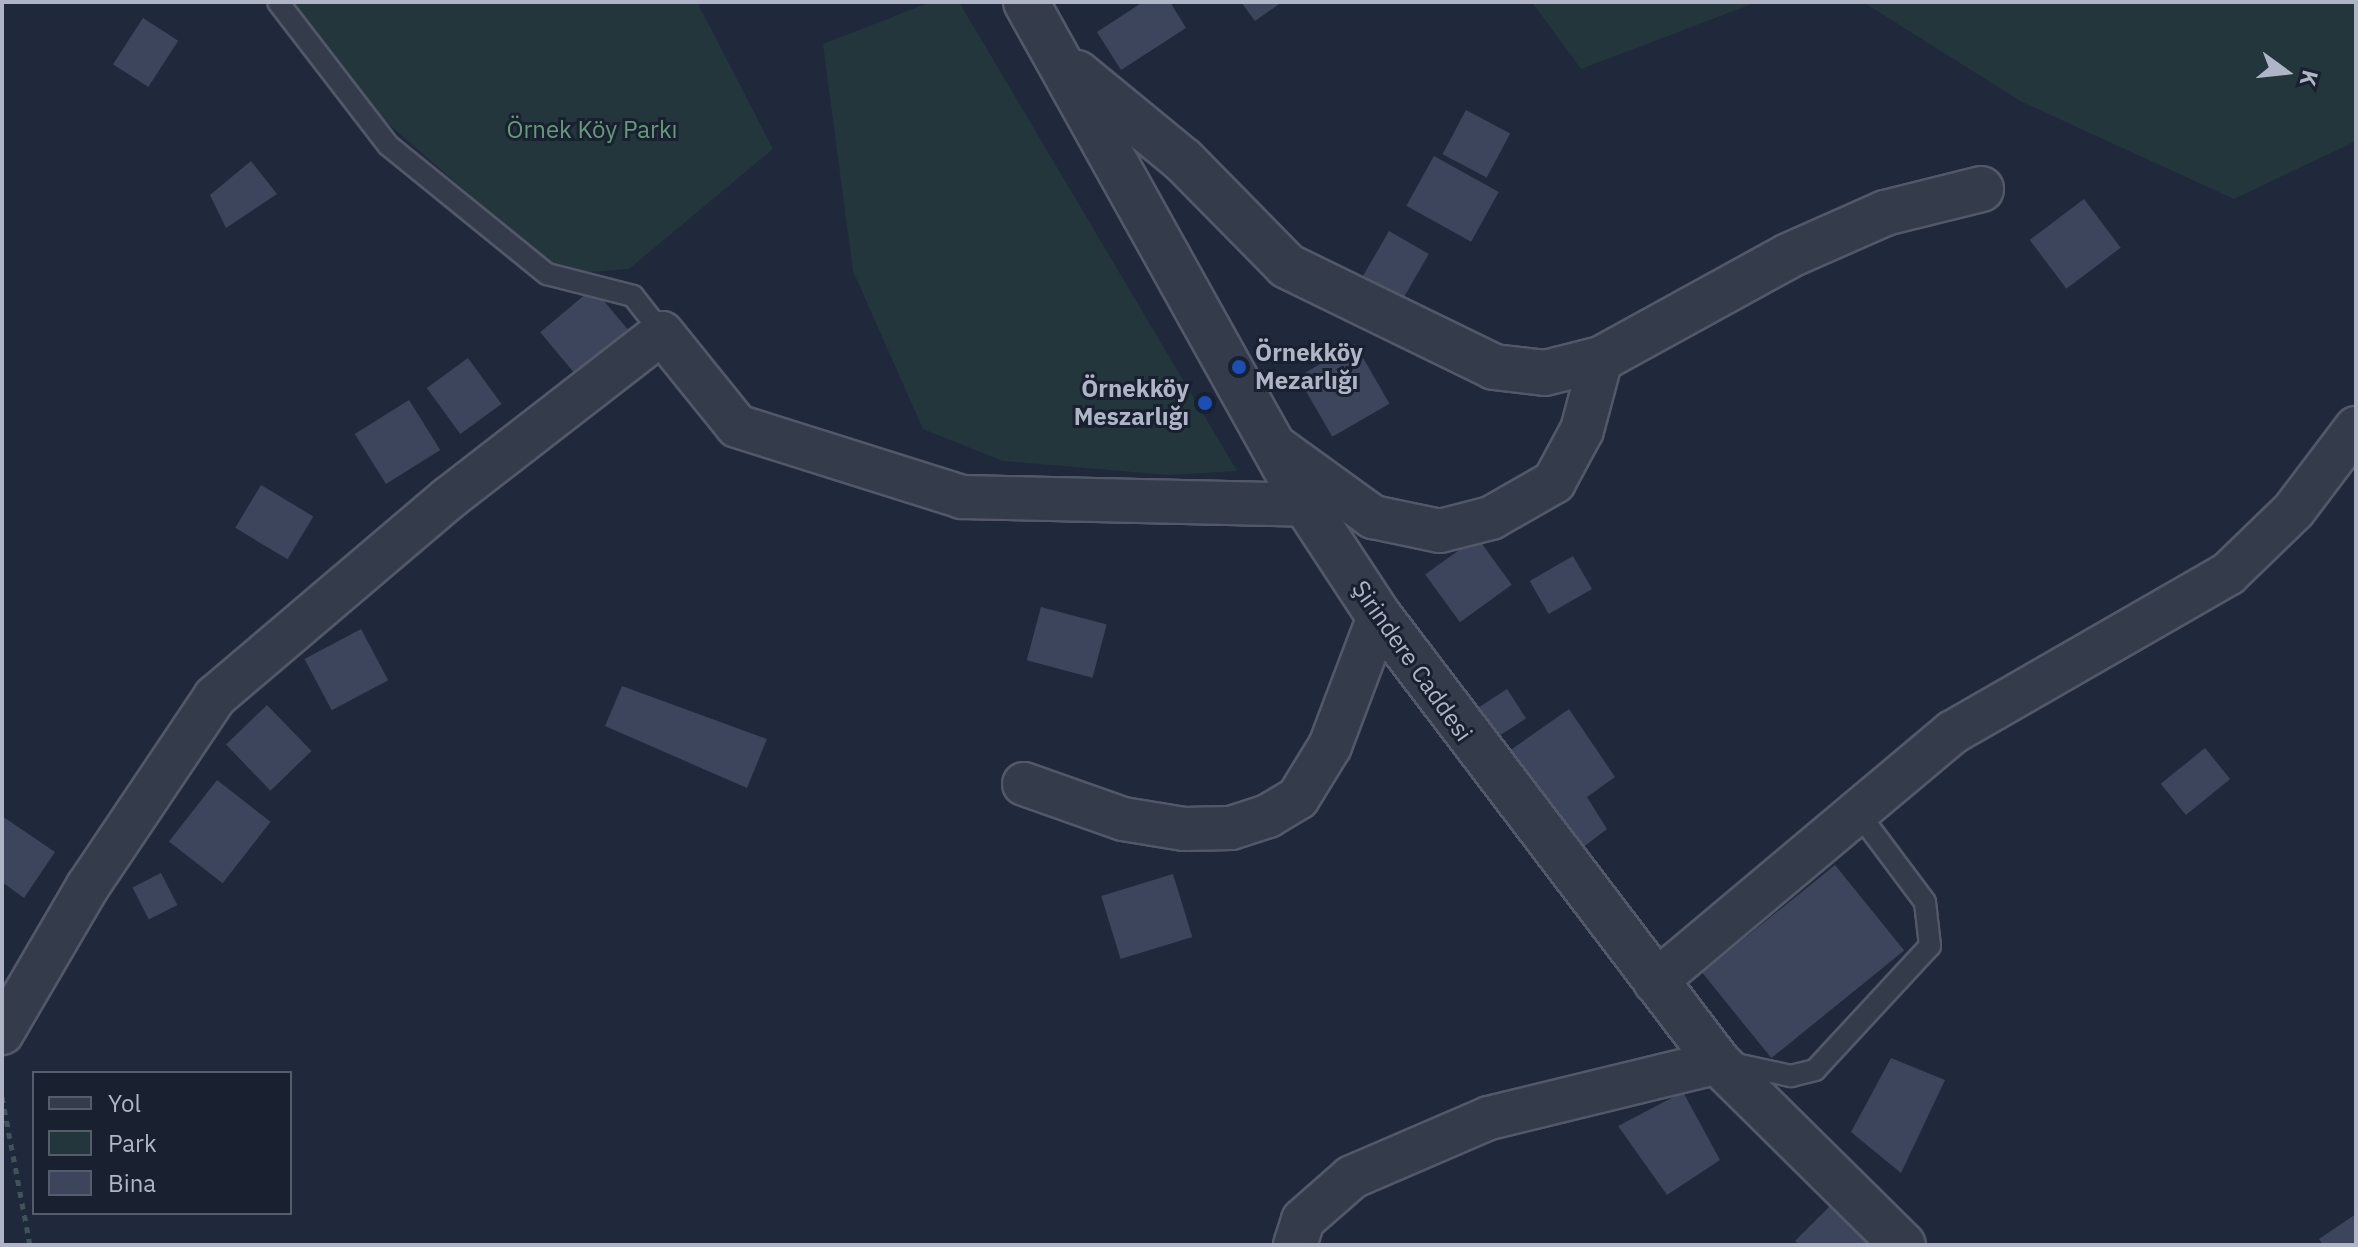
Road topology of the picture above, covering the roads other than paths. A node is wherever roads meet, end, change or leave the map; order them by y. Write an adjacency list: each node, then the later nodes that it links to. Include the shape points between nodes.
1 (278, 2): 5 (lane, via 388,145 547,274 633,296)
2 (1026, 2): 3 (street, Şirindere Caddesi)
3 (1060, 59): 6 (street, via 1183,160 1287,266 1494,367 1545,373); 8 (street, Şirindere Caddesi)
4 (1981, 189): 6 (street, via 1885,213 1802,250)
5 (662, 333): 9 (street, via 737,426 962,497); 14 (street, via 449,498 215,697)
6 (1601, 359): 8 (street, via 1582,430 1554,482 1491,518 1440,531 1373,517)
7 (2356, 428): 12 (street, via 2294,510 2228,574 2000,702)
8 (1272, 444): 9 (street, Şirindere Caddesi)
9 (1306, 505): 10 (street, Şirindere Caddesi)
10 (1379, 616): 11 (street, via 1330,746 1298,798 1268,816 1231,828 1184,829 1123,819); 13 (street, Şirindere Caddesi)
11 (1024, 784)
12 (1857, 811): 13 (street); 15 (lane, via 1925,902 1930,946 1815,1070 1791,1076 1750,1062)
13 (1655, 982): 15 (street, Şirindere Caddesi)
14 (2, 1033)
15 (1718, 1062): 16 (street, via 1489,1118 1352,1177 1303,1220); 17 (street, Şirindere Caddesi)
16 (1295, 1245)
17 (1903, 1245)

